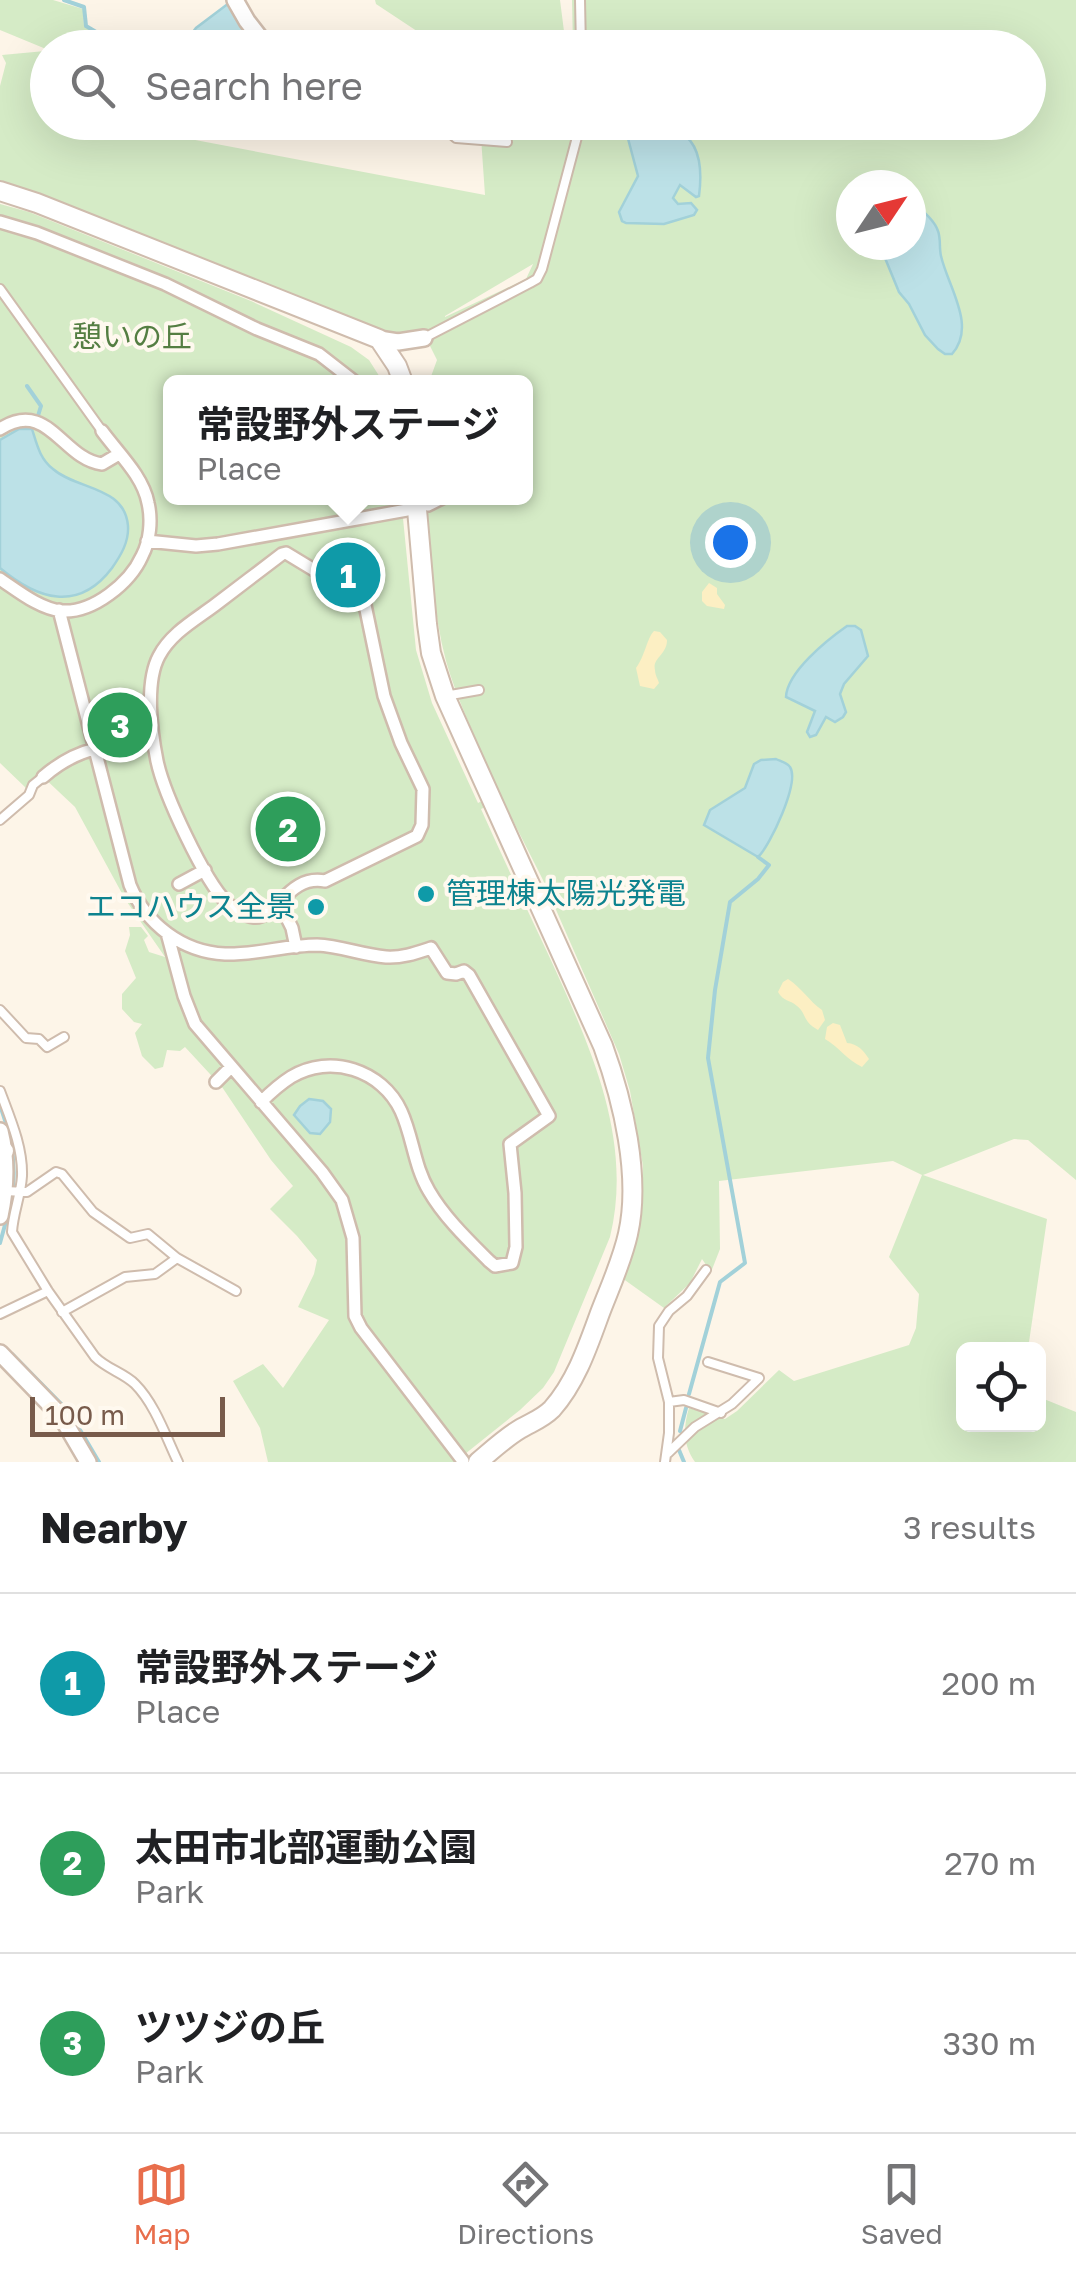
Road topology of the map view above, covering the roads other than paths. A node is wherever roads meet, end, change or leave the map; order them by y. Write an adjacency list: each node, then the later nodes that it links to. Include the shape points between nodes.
1 (235, 0): 3 (street)
2 (580, 0): 4 (lane)
3 (254, 30)
4 (580, 30)
5 (482, 140): 7 (lane)
6 (577, 140): 11 (lane, via 537,279)
7 (507, 142)
8 (0, 191): 12 (street)
9 (0, 222): 13 (street, via 166,284 319,354)
10 (0, 289): 16 (lane)
11 (424, 338): 12 (street)
12 (379, 339): 14 (street)
13 (346, 375)
14 (400, 375)
15 (0, 429): 17 (street, via 33,421 89,462 102,464)
16 (102, 431): 17 (street)
17 (119, 454): 19 (street, via 148,499)
18 (412, 506): 19 (street, via 218,544); 23 (street, via 431,653)
19 (147, 542): 21 (street, via 138,564 109,594 88,608)
20 (0, 579): 21 (street)
21 (59, 610): 24 (street)
22 (479, 690): 23 (lane)
23 (445, 696): 56 (street, via 604,1046 620,1094 633,1182 623,1251 576,1372 553,1408)
24 (95, 749): 25 (street); 30 (street, via 130,885)
25 (42, 777): 26 (lane)
26 (0, 820)
27 (205, 870): 28 (street); 29 (street, via 236,910 261,916); 29 (street, via 168,798 157,759 152,673 174,635 286,554 366,605 384,696 423,794 416,836 324,880 294,887)
28 (179, 884)
29 (278, 902): 31 (street)
30 (167, 933): 31 (street, via 227,954); 34 (street, via 189,1011)
31 (296, 947): 37 (street, via 350,948 384,957 431,948 447,973 469,975 549,1116 510,1143 512,1263 495,1266 440,1206 422,1176 400,1110 367,1075 319,1067 289,1078)
32 (0, 1010): 33 (lane, via 26,1038 48,1047)
33 (64, 1037)
34 (231, 1067): 35 (street); 37 (street)
35 (216, 1082)
36 (0, 1091): 40 (lane, via 22,1164)
37 (261, 1102): 53 (street, via 342,1200 353,1238 361,1328)
38 (0, 1132): 39 (street)
39 (2, 1151): 40 (street)
40 (12, 1191): 41 (street); 42 (lane, via 26,1192 62,1174 93,1212 130,1238 148,1234); 44 (lane, via 12,1232)
41 (0, 1216)
42 (177, 1258): 45 (lane); 46 (lane, via 155,1274 125,1277)
43 (706, 1270): 50 (lane, via 659,1326 658,1358)
44 (48, 1290): 46 (lane); 47 (lane)
45 (236, 1290)
46 (62, 1312): 55 (lane, via 95,1358 133,1382)
47 (0, 1314)
48 (0, 1353): 54 (street, via 61,1416)
49 (708, 1362): 51 (lane, via 758,1378)
50 (669, 1402): 51 (lane); 52 (lane)
51 (721, 1412): 52 (lane)
52 (666, 1457)
53 (463, 1461)
54 (88, 1462)
55 (178, 1462)
56 (478, 1462)

